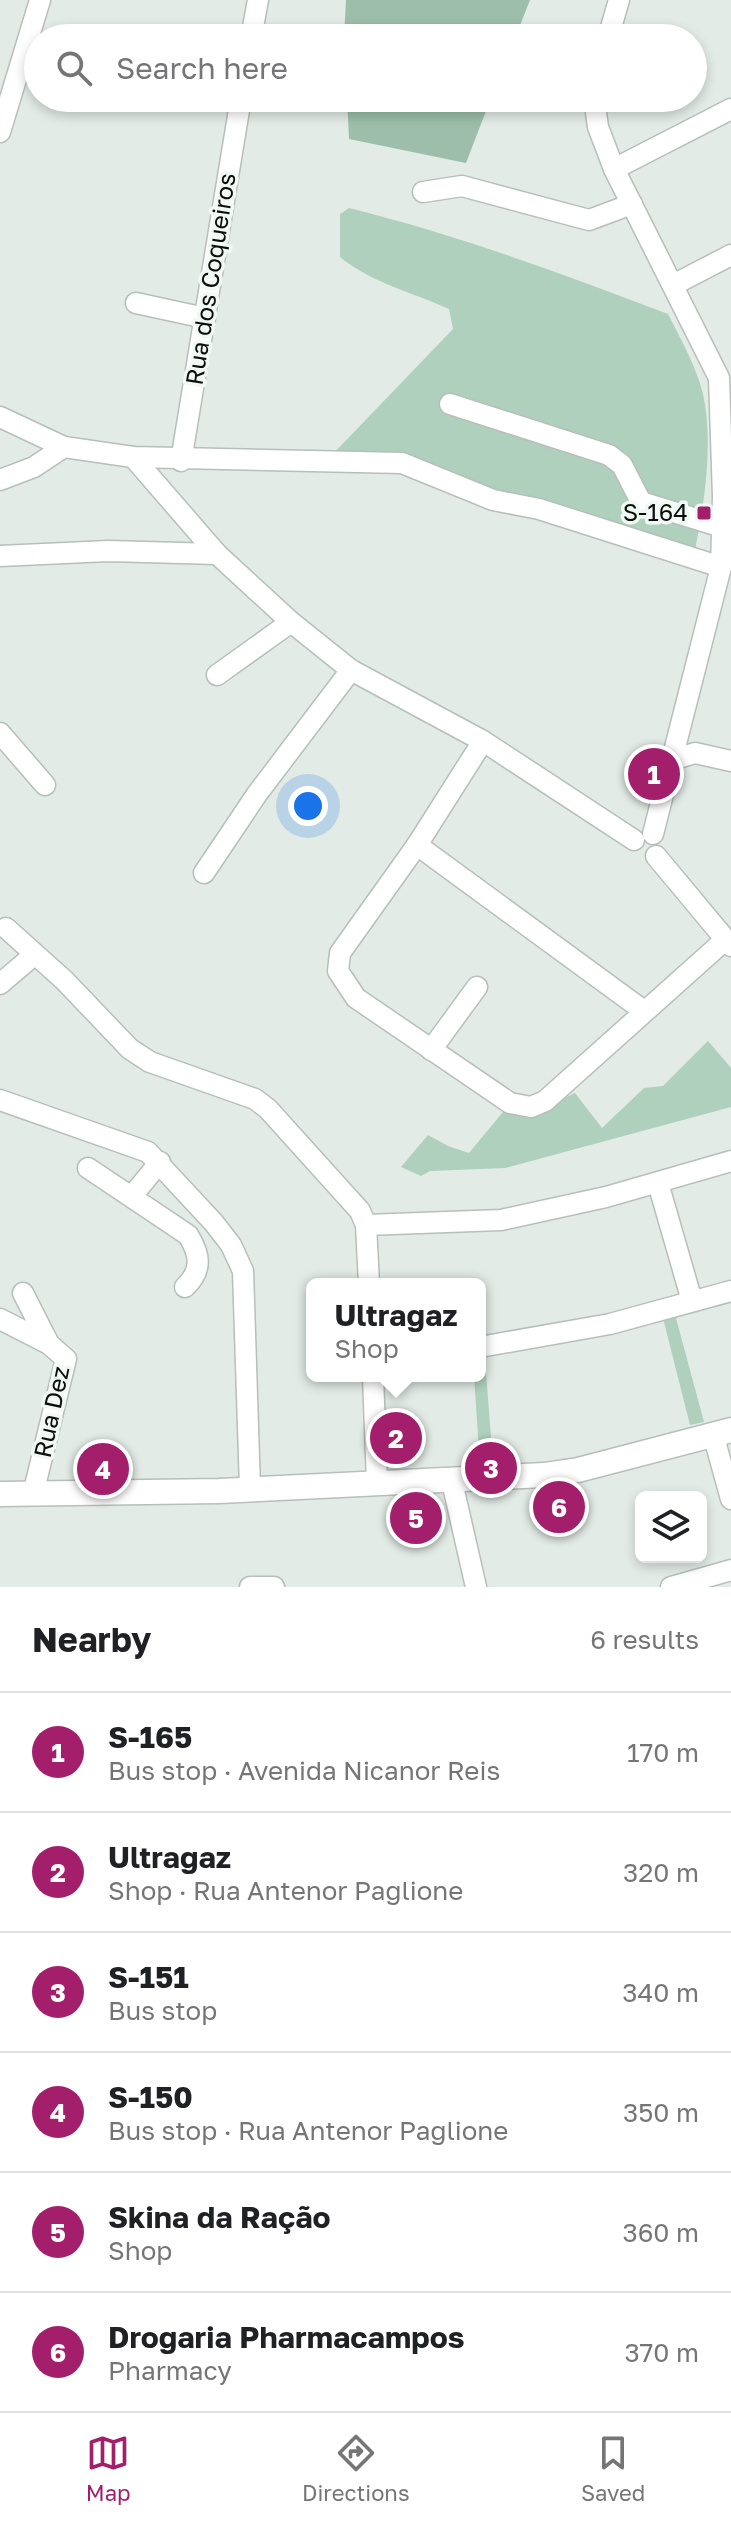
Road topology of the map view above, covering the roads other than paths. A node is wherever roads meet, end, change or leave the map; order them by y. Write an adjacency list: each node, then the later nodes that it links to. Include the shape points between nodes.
1 (40, 0): 4 (street)
2 (258, 0): 5 (street)
3 (619, 0): 6 (street)
4 (33, 24)
5 (254, 24)
6 (612, 24)
7 (24, 53): 11 (street)
8 (731, 109): 12 (street)
9 (239, 112): 18 (street, Rua dos Coqueiros)
10 (596, 112): 12 (street)
11 (0, 132)
12 (614, 169): 14 (street)
13 (423, 192): 14 (street, via 462,186 589,220)
14 (632, 204): 16 (street)
15 (731, 255): 16 (street)
16 (673, 285): 19 (street)
17 (136, 303): 18 (street)
18 (205, 318): 25 (street, Rua dos Coqueiros)
19 (719, 378): 20 (street); 27 (street)
20 (731, 400)
21 (450, 404): 28 (street, via 609,455 622,465 641,502)
22 (0, 417): 23 (street)
23 (64, 447): 24 (street); 26 (street, via 44,462)
24 (133, 457): 25 (street); 29 (street)
25 (181, 461): 31 (street, via 402,463 493,500 539,509)
26 (0, 480)
27 (727, 497): 28 (street)
28 (722, 527): 31 (street)
29 (217, 554): 30 (street, via 108,551); 32 (street)
30 (0, 556)
31 (721, 567): 37 (street)
32 (291, 622): 33 (street); 34 (street)
33 (351, 670): 36 (street); 42 (street)
34 (217, 675)
35 (0, 733): 39 (street)
36 (483, 741): 40 (street); 41 (street)
37 (672, 760): 38 (street, via 695,753); 40 (street)
38 (731, 761)
39 (45, 785)
40 (644, 837): 44 (street, via 633,849 639,857 656,856)
41 (417, 845): 48 (street); 49 (street, via 347,940 337,962 342,981 356,998)
42 (204, 873)
43 (6, 928): 45 (street)
44 (728, 943): 48 (street)
45 (34, 955): 46 (street); 56 (street, via 130,1049 268,1109 338,1184)
46 (0, 984)
47 (477, 987): 49 (street)
48 (644, 1011): 49 (street, via 545,1101 531,1107 510,1103)
49 (431, 1050)
50 (0, 1100): 52 (street, via 135,1145)
51 (731, 1161): 54 (street)
52 (160, 1162): 55 (street); 69 (street, via 231,1245 243,1271)
53 (88, 1168): 55 (street)
54 (658, 1183): 56 (street, via 501,1220); 61 (street)
55 (132, 1196): 58 (street, via 188,1235 197,1249 199,1264)
56 (366, 1225): 57 (street)
57 (369, 1278)
58 (185, 1287)
59 (731, 1291): 61 (street)
60 (23, 1293): 63 (street)
61 (692, 1301): 64 (street, via 610,1324)
62 (0, 1319): 63 (street, Rua Dez)
63 (49, 1344): 71 (street, Rua Dez, via 60,1351 66,1368)
64 (486, 1346)
65 (373, 1382): 68 (street)
66 (722, 1432): 67 (main road, via 578,1470); 72 (street)
67 (452, 1482): 68 (main road); 76 (street)
68 (377, 1483): 69 (main road)
69 (250, 1489): 71 (main road)
70 (0, 1494): 71 (main road)
71 (33, 1494)
72 (731, 1499)
73 (731, 1570): 77 (street)
74 (250, 1587): 75 (street)
75 (274, 1587)
76 (476, 1587)
77 (671, 1587)

